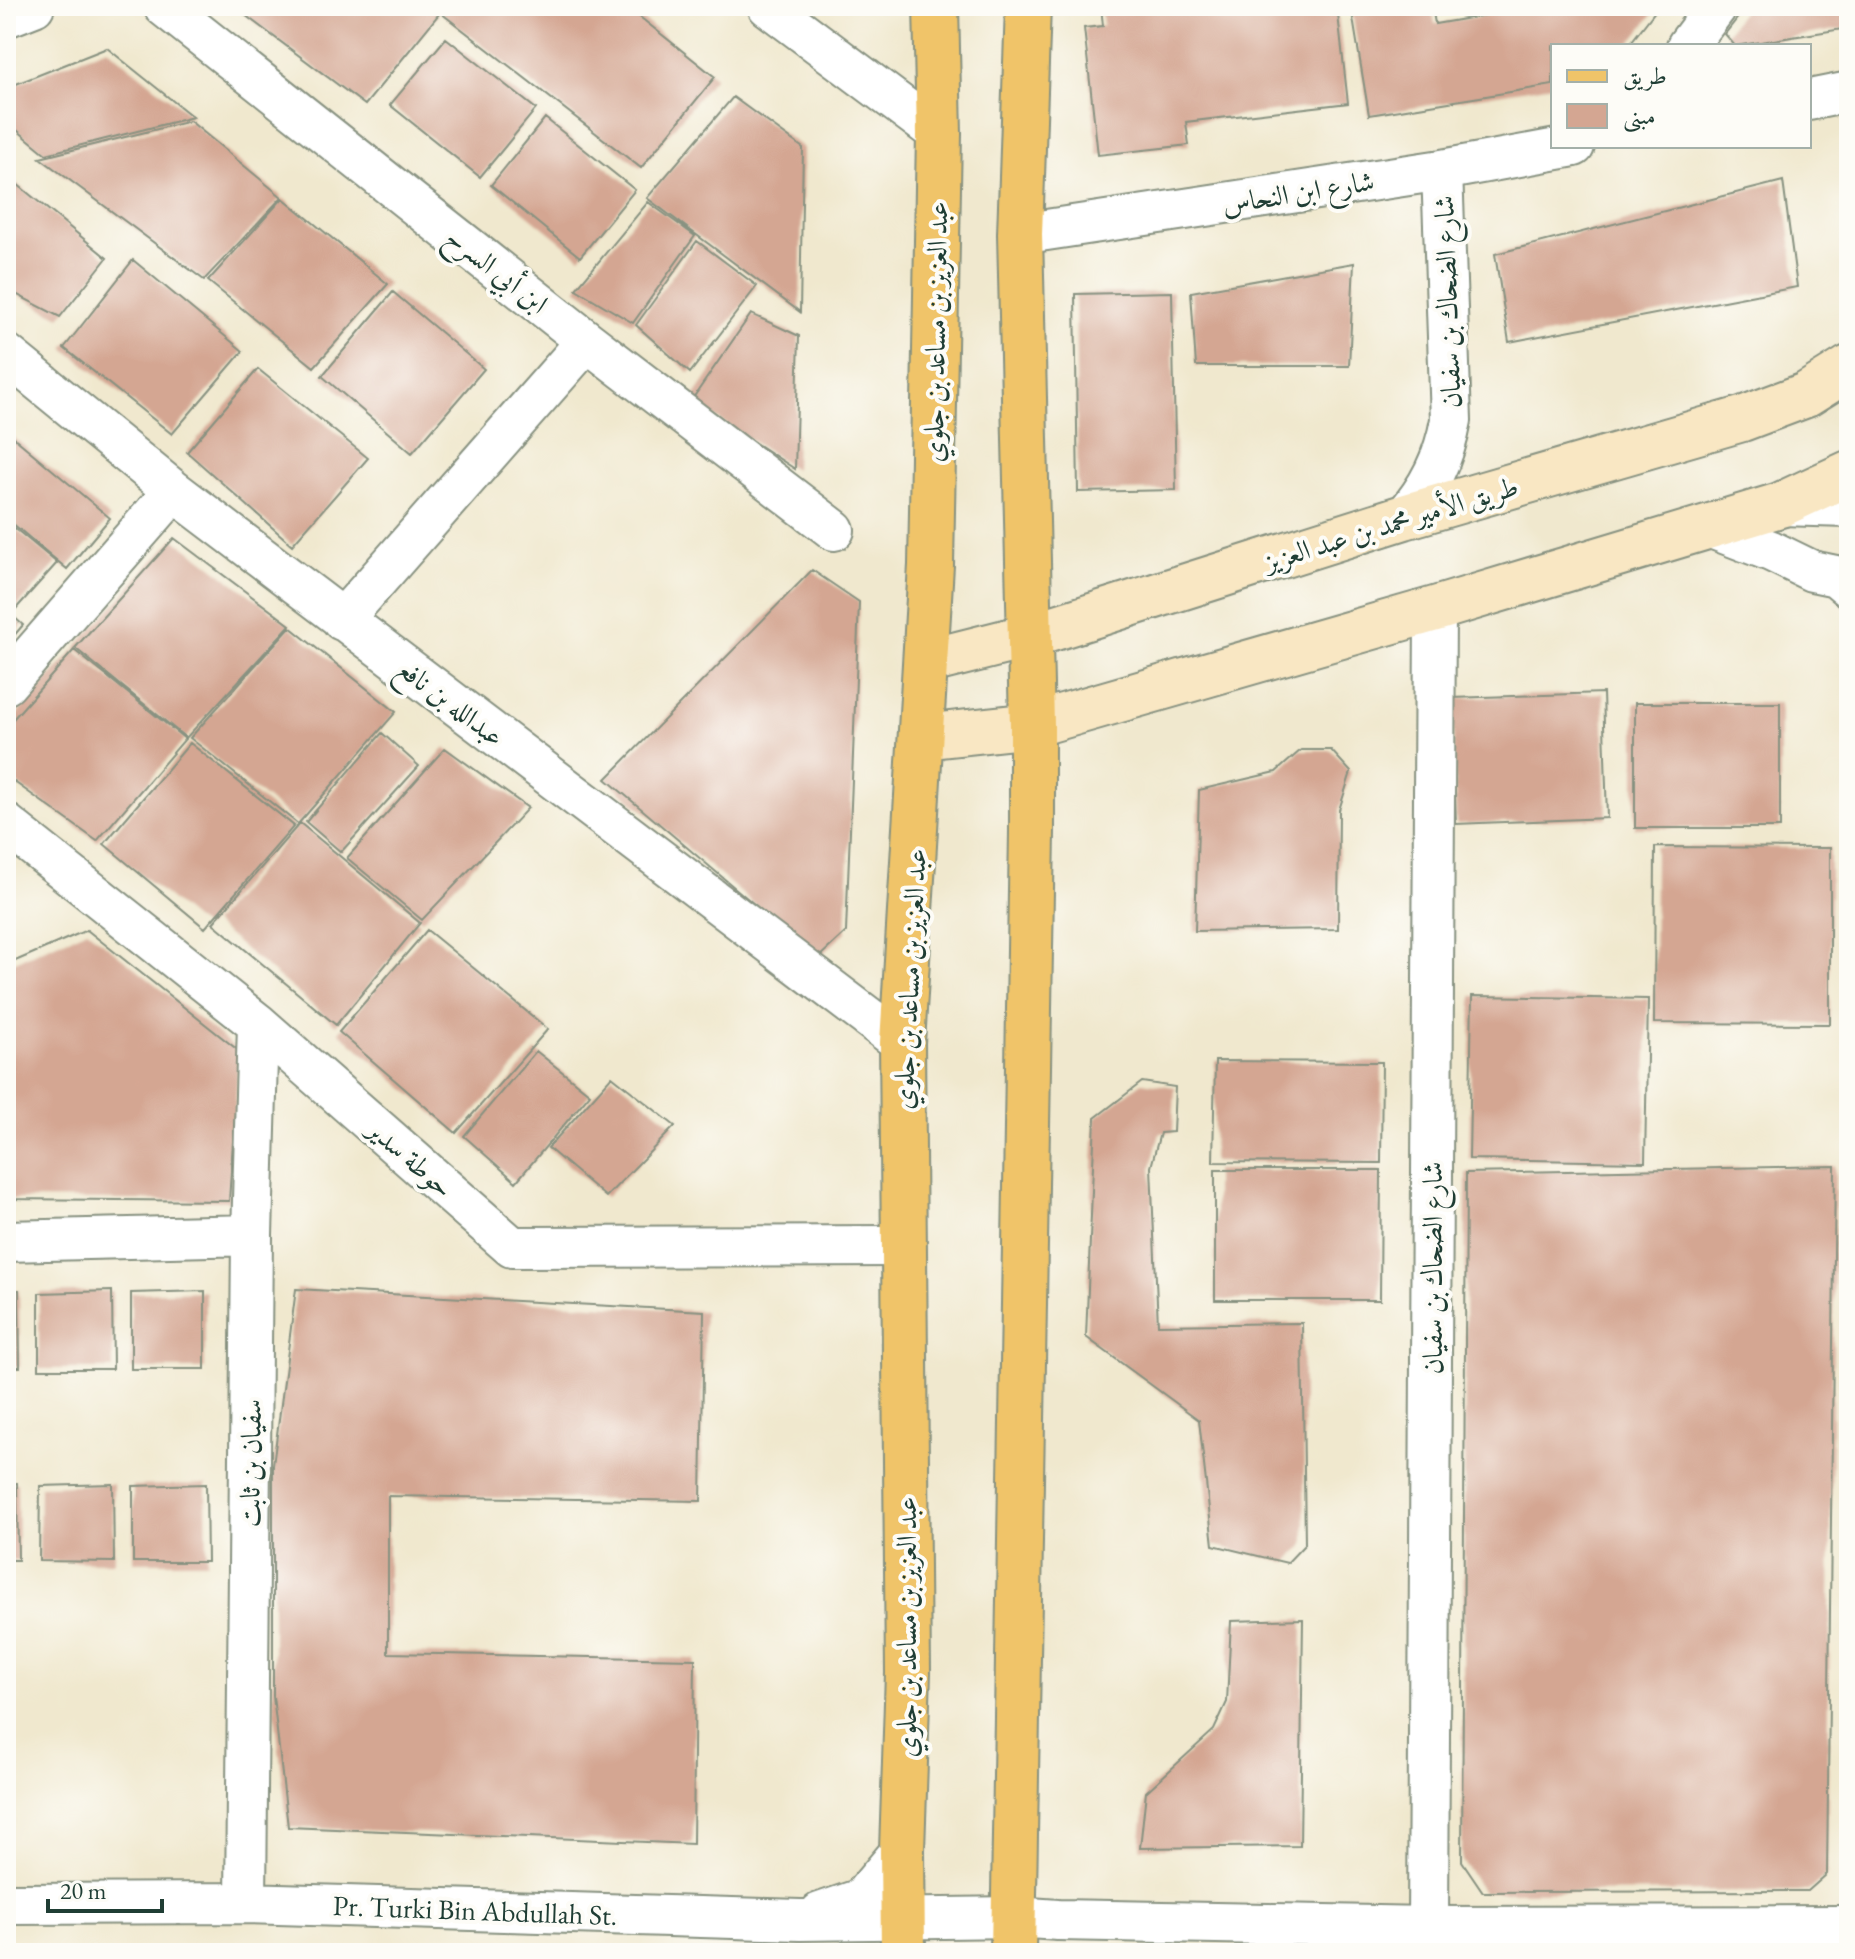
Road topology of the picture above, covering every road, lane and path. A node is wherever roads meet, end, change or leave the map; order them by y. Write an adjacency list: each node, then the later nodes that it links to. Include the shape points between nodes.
1 (34, 6): 7 (street)
2 (164, 6): 15 (street, ابن أبي السرح)
3 (768, 6): 11 (street)
4 (936, 6): 11 (main road, عبد العزيز بن مساعد بن جلوي)
5 (1028, 6): 14 (main road)
6 (1717, 6): 8 (street)
7 (6, 17)
8 (1688, 44)
9 (1849, 92): 10 (street)
10 (1811, 100)
11 (939, 134): 29 (main road, عبد العزيز بن مساعد بن جلوي)
12 (1563, 148): 13 (street, شارع ابن النحاس)
13 (1442, 170): 14 (street, شارع ابن النحاس); 22 (street, شارع الضحاك بن سفيان, via 1451,420 1436,472)
14 (1020, 234): 28 (main road)
15 (587, 341): 24 (street, ابن أبي السرح); 27 (street)
16 (6, 354): 19 (street, عبدالله بن نافع)
17 (1849, 368): 22 (main road, طريق الأمير محمد بن عبد العزيز, via 1806,395 1742,419)
18 (1849, 473): 20 (main road)
19 (174, 491): 27 (street, عبدالله بن نافع); 30 (street)
20 (1780, 505): 21 (street); 23 (main road)
21 (1849, 507)
22 (1404, 517): 28 (main road, طريق الأمير محمد بن عبد العزيز)
23 (1706, 526): 25 (street, via 1836,576); 26 (main road)
24 (834, 530)
25 (1849, 587)
26 (1435, 609): 31 (main road); 43 (street, شارع الضحاك بن سفيان)
27 (342, 620): 35 (street, عبدالله بن نافع)
28 (1029, 636): 29 (main road, طريق الأمير محمد بن عبد العزيز); 31 (main road)
29 (926, 662): 32 (main road, عبد العزيز بن مساعد بن جلوي)
30 (6, 684)
31 (1032, 725): 32 (main road); 46 (main road)
32 (922, 737): 35 (main road, عبد العزيز بن مساعد بن جلوي)
33 (6, 824): 34 (street, حوطة سدير)
34 (258, 1024): 36 (street, سفيان بن ثابت); 38 (street, حوطة سدير, via 512,1247)
35 (902, 1043): 38 (main road, عبد العزيز بن مساعد بن جلوي)
36 (252, 1235): 37 (street); 40 (street, سفيان بن ثابت)
37 (6, 1241)
38 (904, 1246): 39 (main road, عبد العزيز بن مساعد بن جلوي, via 908,1673)
39 (902, 1850): 42 (street, Pr. Turki Bin Abdullah St., via 861,1899); 45 (main road, عبد العزيز بن مساعد بن جلوي)
40 (246, 1903): 41 (street, Pr. Turki Bin Abdullah St.); 42 (street, Pr. Turki Bin Abdullah St.)
41 (6, 1904)
42 (800, 1920): 45 (street, Pr. Turki Bin Abdullah St.)
43 (1428, 1927): 44 (street, Pr. Turki Bin Abdullah St.); 46 (street, Pr. Turki Bin Abdullah St., via 1058,1920)
44 (1842, 1931)
45 (903, 1936): 46 (street, Pr. Turki Bin Abdullah St.)
46 (1020, 1941)

